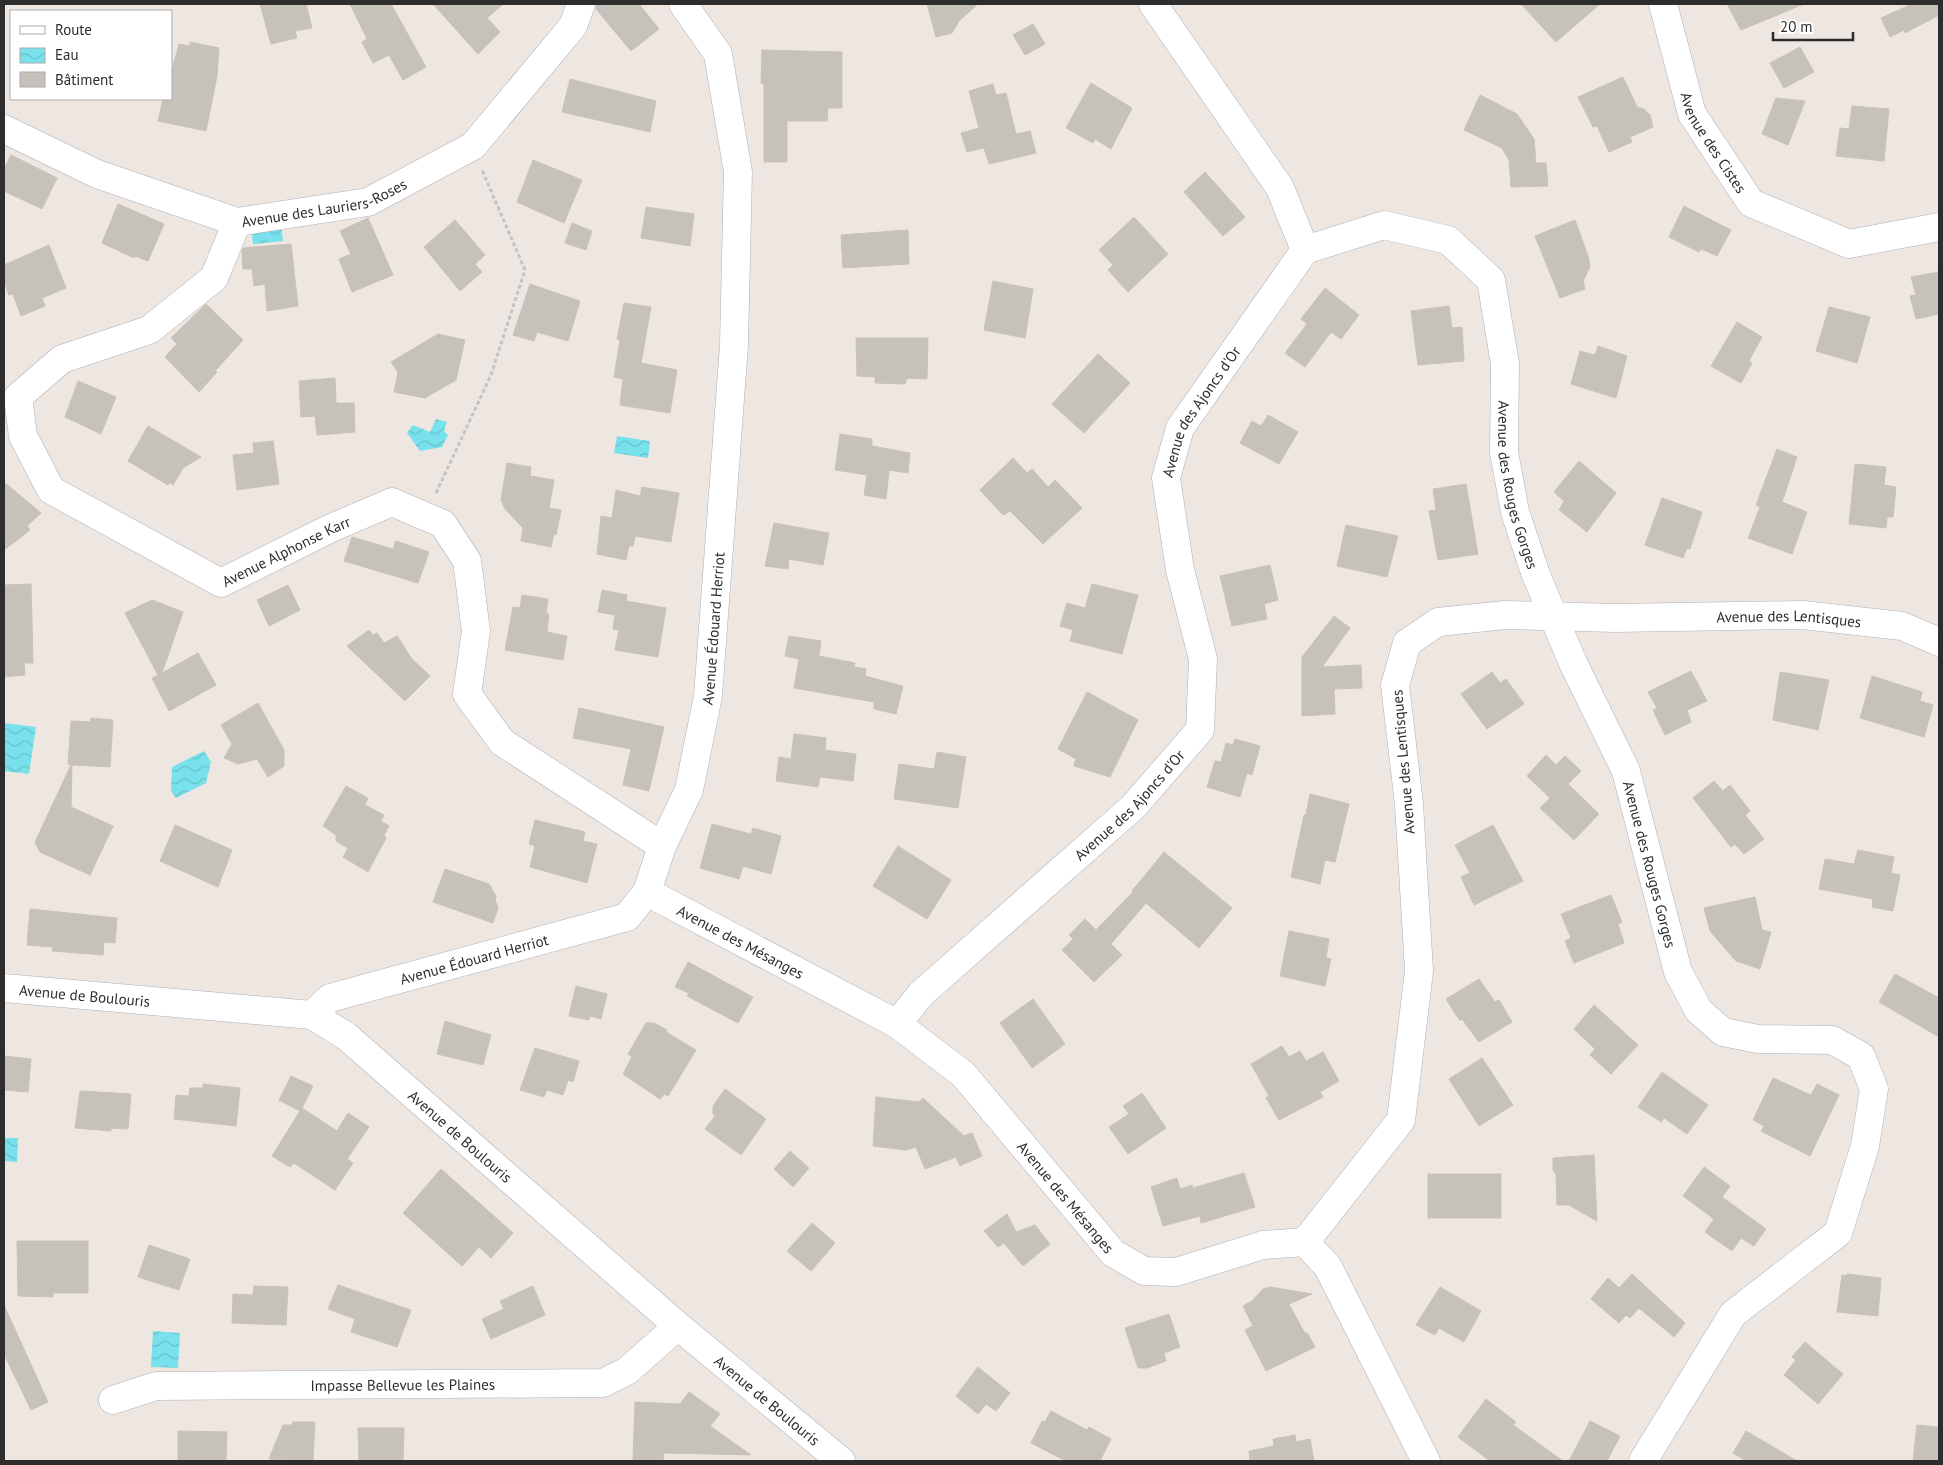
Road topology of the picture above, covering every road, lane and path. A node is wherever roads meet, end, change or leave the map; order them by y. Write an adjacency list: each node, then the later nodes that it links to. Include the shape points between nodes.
1 (581, 4): 6 (street, Avenue des Lauriers-Roses, via 572,26)
2 (683, 4): 13 (street, Avenue Édouard Herriot, via 718,54 738,172 733,365 708,696 689,790)
3 (1152, 4): 9 (street, via 1280,188)
4 (1663, 4): 8 (street, Avenue des Cistes, via 1692,114 1751,203 1849,244)
5 (4, 129): 7 (street, Avenue des Lauriers-Roses, via 97,174)
6 (472, 146): 7 (street, Avenue des Lauriers-Roses, via 368,202); 10 (path, via 524,270 491,375)
7 (237, 222): 10 (street, Avenue Alphonse Karr, via 214,278 149,330 62,359 18,397 22,436 51,490 221,583 328,529 392,502)
8 (1939, 227)
9 (1305, 250): 11 (street, Avenue des Rouges Gorges, via 1384,225 1448,240 1491,280 1505,364 1504,452 1515,512); 17 (street, Avenue des Ajoncs d'Or, via 1180,428 1166,478 1180,570 1203,658 1200,730 1133,806 921,994)
10 (425, 516): 13 (street, Avenue Alphonse Karr, via 443,524 467,561 476,631 468,694 502,742)
11 (1554, 617): 12 (street, Avenue des Lentisques, via 1803,615 1902,626); 18 (street, Avenue des Lentisques, via 1505,615 1438,622 1407,643 1395,685 1408,804 1419,971 1401,1120); 23 (street, Avenue des Rouges Gorges, via 1626,771 1678,972 1699,1011 1722,1032 1758,1039 1832,1040 1861,1056 1874,1089 1865,1146 1838,1233 1733,1314)
12 (1939, 642)
13 (662, 846): 14 (street, Avenue Édouard Herriot)
14 (647, 892): 16 (street, Avenue Édouard Herriot, via 628,917 330,998); 17 (street, Avenue des Mésanges)
15 (4, 988): 16 (street, Avenue de Boulouris)
16 (312, 1015): 19 (street, Avenue de Boulouris, via 346,1036)
17 (897, 1024): 18 (street, Avenue des Mésanges, via 963,1074 1113,1252 1144,1271 1176,1272 1262,1245)
18 (1305, 1242): 22 (street, via 1328,1267)
19 (678, 1326): 20 (street, Impasse Bellevue les Plaines, via 627,1371 603,1382 156,1386); 21 (street, Avenue de Boulouris)
20 (113, 1400)
21 (841, 1461)
22 (1426, 1461)
23 (1642, 1461)

